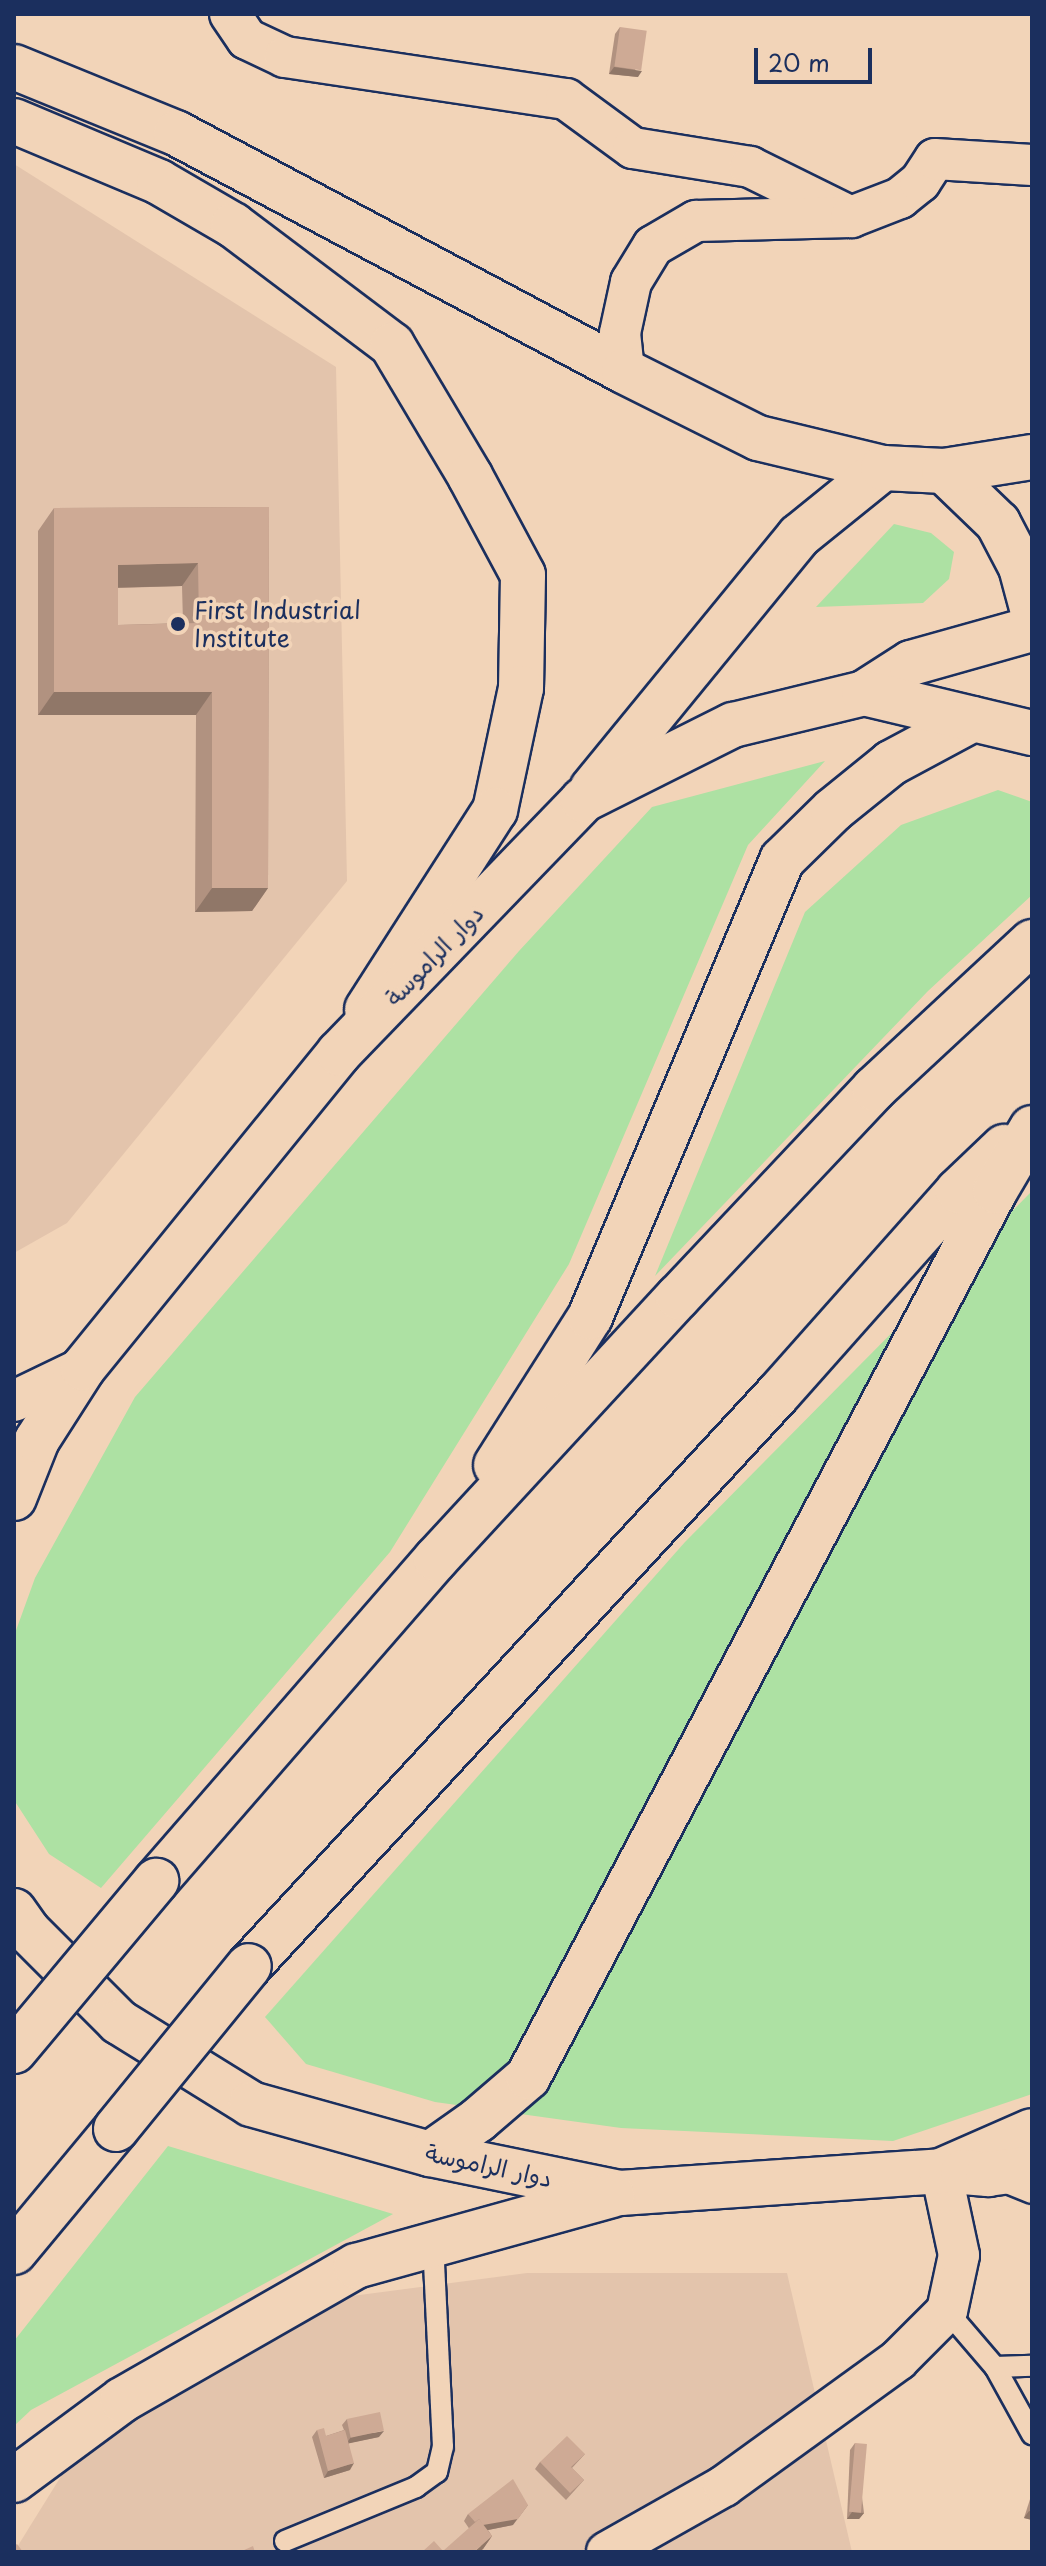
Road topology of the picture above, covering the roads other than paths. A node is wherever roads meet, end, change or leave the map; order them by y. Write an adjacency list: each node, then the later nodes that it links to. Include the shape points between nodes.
1 (230, 14): 5 (street, via 247,39 285,57 566,99 633,148 750,167)
2 (14, 67): 6 (main road, via 176,133)
3 (14, 121): 17 (main road, via 159,182 233,225 392,345 523,575 521,688 495,810)
4 (1032, 165): 5 (street, via 935,159 920,182 900,198)
5 (851, 217): 6 (street, via 696,221 653,246 631,282 620,333)
6 (624, 371): 8 (main road, via 758,438)
7 (1032, 457): 9 (main road)
8 (883, 468): 9 (main road); 15 (main road, via 799,536)
9 (944, 471): 10 (main road, via 998,523 1021,567)
10 (1032, 608)
11 (1032, 629): 12 (main road, via 911,663)
12 (864, 693): 13 (main road, دوار الراموسة); 15 (main road, دوار الراموسة, via 733,725)
13 (973, 719): 14 (main road, دوار الراموسة); 24 (main road, via 891,763 782,860 590,1317)
14 (1032, 733)
15 (583, 800): 17 (main road, دوار الراموسة)
16 (1032, 942): 24 (main road, via 874,1089)
17 (339, 1053): 20 (main road, دوار الراموسة)
18 (1032, 1119): 35 (main road, bridge, via 958,1191 778,1394 249,1966)
19 (1032, 1128): 28 (main road, via 528,2077)
20 (83, 1368): 21 (street); 22 (main road, دوار الراموسة)
21 (14, 1401)
22 (25, 1450): 23 (main road, دوار الراموسة)
23 (14, 1498)
24 (436, 1559): 26 (main road, bridge)
25 (19, 1923): 28 (main road, دوار الراموسة, via 119,2022 251,2104)
26 (14, 2051)
27 (1032, 2131): 30 (main road, دوار الراموسة)
28 (430, 2154): 32 (main road, دوار الراموسة)
29 (1032, 2168): 31 (main road)
30 (941, 2171): 31 (main road); 32 (main road, دوار الراموسة); 36 (street, via 959,2255)
31 (988, 2174): 33 (lane)
32 (620, 2193): 34 (main road)
33 (1032, 2193)
34 (433, 2245): 40 (main road, via 356,2266 122,2400); 41 (lane, via 443,2447 437,2472 416,2487)
35 (14, 2252)
36 (947, 2311): 38 (lane); 42 (street, via 898,2360 724,2486)
37 (1032, 2366): 38 (lane)
38 (995, 2367): 39 (lane)
39 (1032, 2434)
40 (14, 2480)
41 (285, 2541)
42 (607, 2552)

